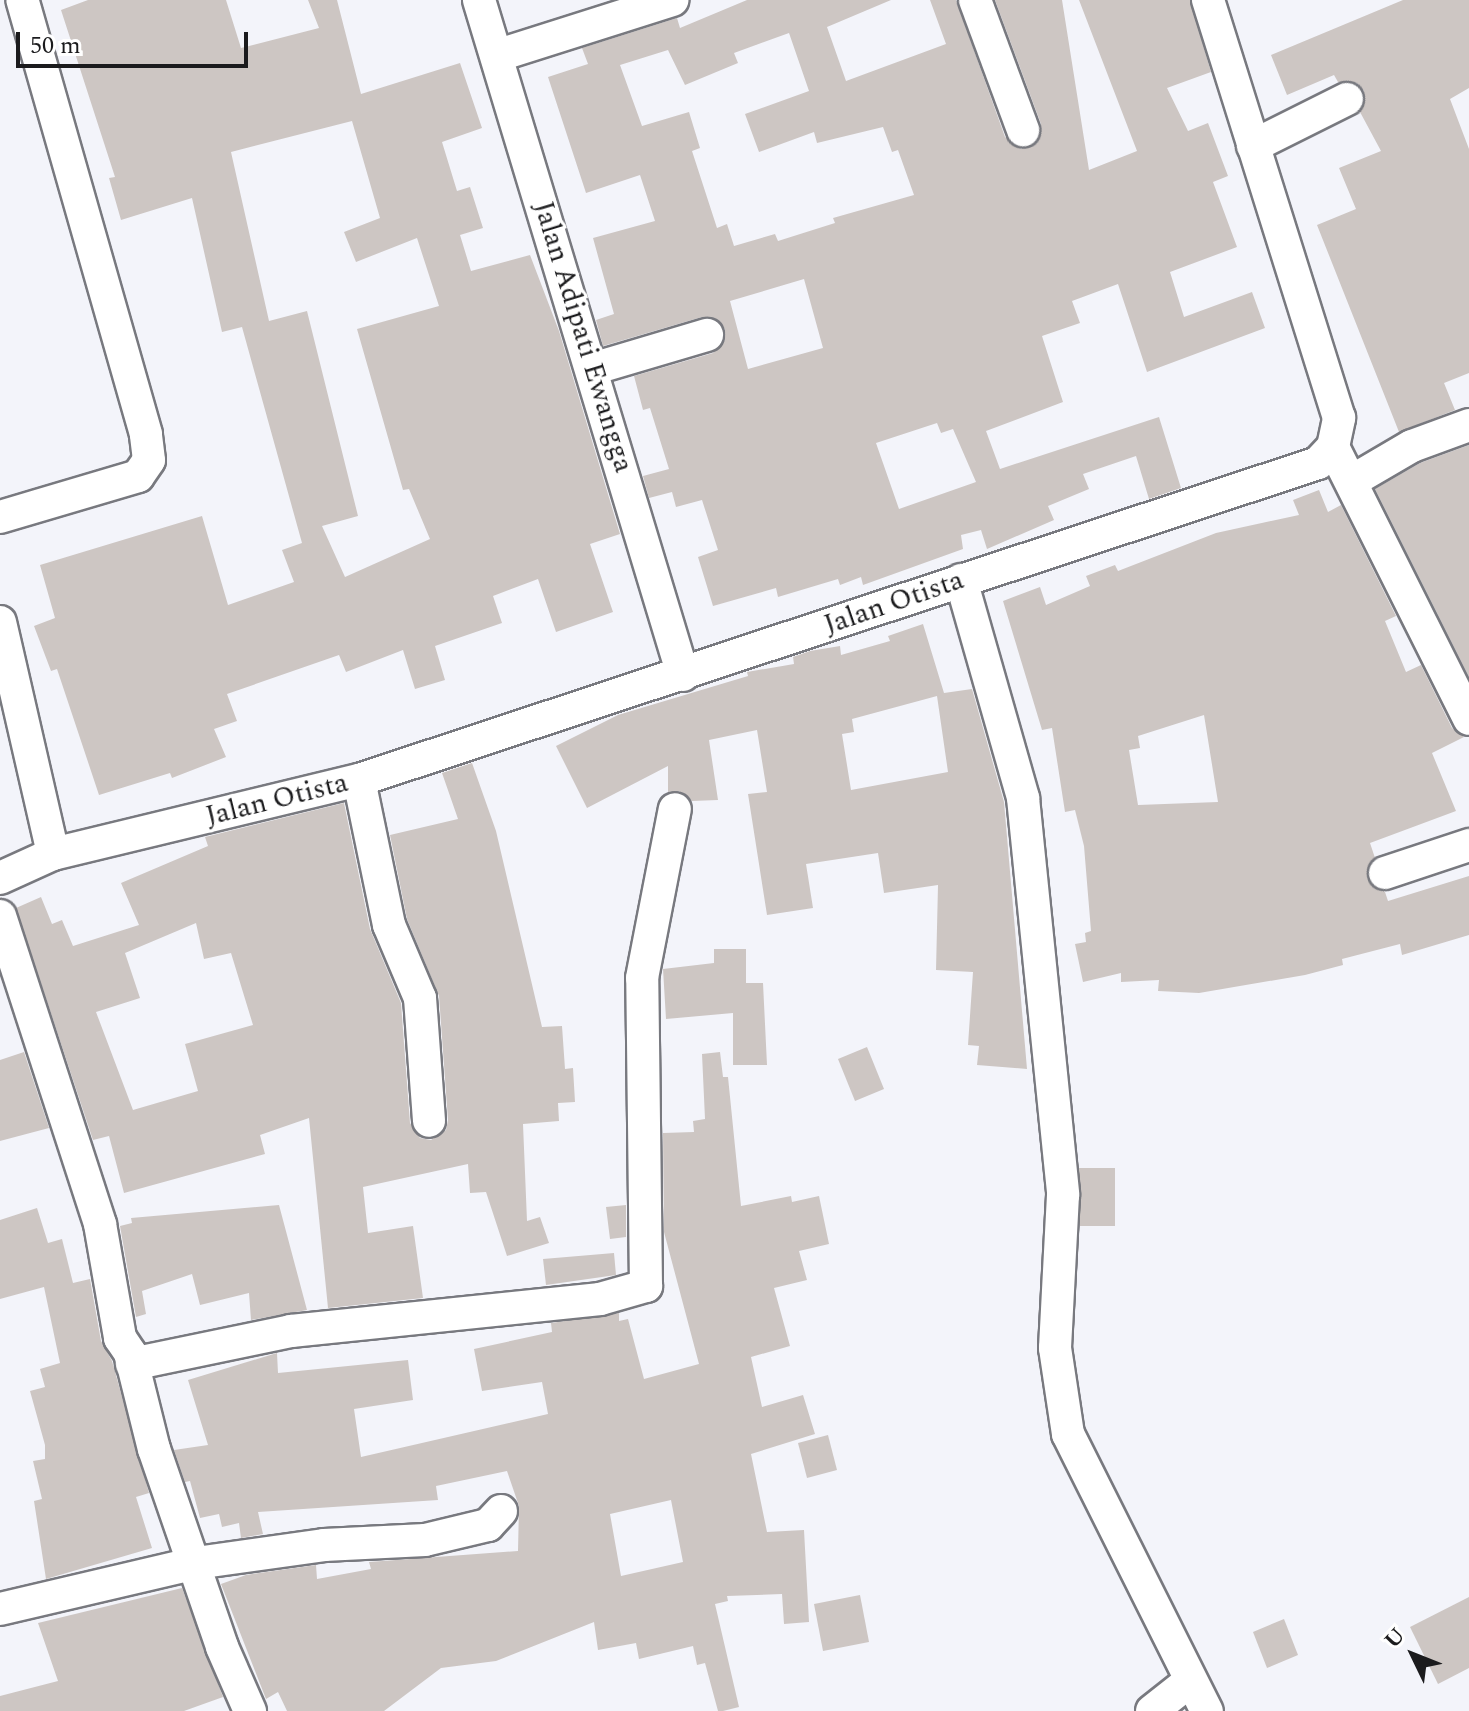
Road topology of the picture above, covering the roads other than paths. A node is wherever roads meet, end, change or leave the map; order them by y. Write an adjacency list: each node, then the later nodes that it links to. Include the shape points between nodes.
1 (22, 0): 15 (street, via 146,434 149,460 138,476)
2 (479, 0): 6 (street, Jalan Adipati Ewangga)
3 (672, 0): 6 (street)
4 (975, 0): 8 (street)
5 (1208, 0): 9 (street)
6 (499, 55): 11 (street, Jalan Adipati Ewangga)
7 (1347, 99): 9 (street)
8 (1023, 130)
9 (1253, 146): 13 (street, via 1339,418)
10 (707, 335): 11 (street)
11 (592, 369): 18 (street, Jalan Adipati Ewangga)
12 (1469, 425): 14 (street, via 1412,446)
13 (1333, 447): 14 (street); 16 (street, Jalan Otista, via 1318,463)
14 (1352, 481): 19 (street)
15 (0, 517)
16 (961, 580): 18 (street, Jalan Otista); 32 (street, via 1024,812 1063,1195 1055,1348 1068,1434)
17 (0, 622): 23 (street)
18 (683, 675): 20 (street, Jalan Otista)
19 (1469, 719)
20 (359, 780): 23 (street, Jalan Otista); 27 (street, via 389,925 420,998)
21 (675, 809): 28 (street, via 642,978 646,1286 600,1299 291,1331)
22 (1469, 845): 24 (street)
23 (53, 854): 25 (street, Jalan Otista)
24 (1385, 873)
25 (0, 878)
26 (0, 916): 28 (street, via 100,1224 120,1338)
27 (429, 1121)
28 (132, 1364): 30 (street, via 154,1449)
29 (501, 1511): 30 (street, via 488,1525 425,1540 324,1545)
30 (196, 1563): 31 (street); 33 (street, via 222,1647)
31 (0, 1609)
32 (1190, 1681): 34 (street); 35 (street)
33 (250, 1711)
34 (1152, 1711)
35 (1207, 1711)

